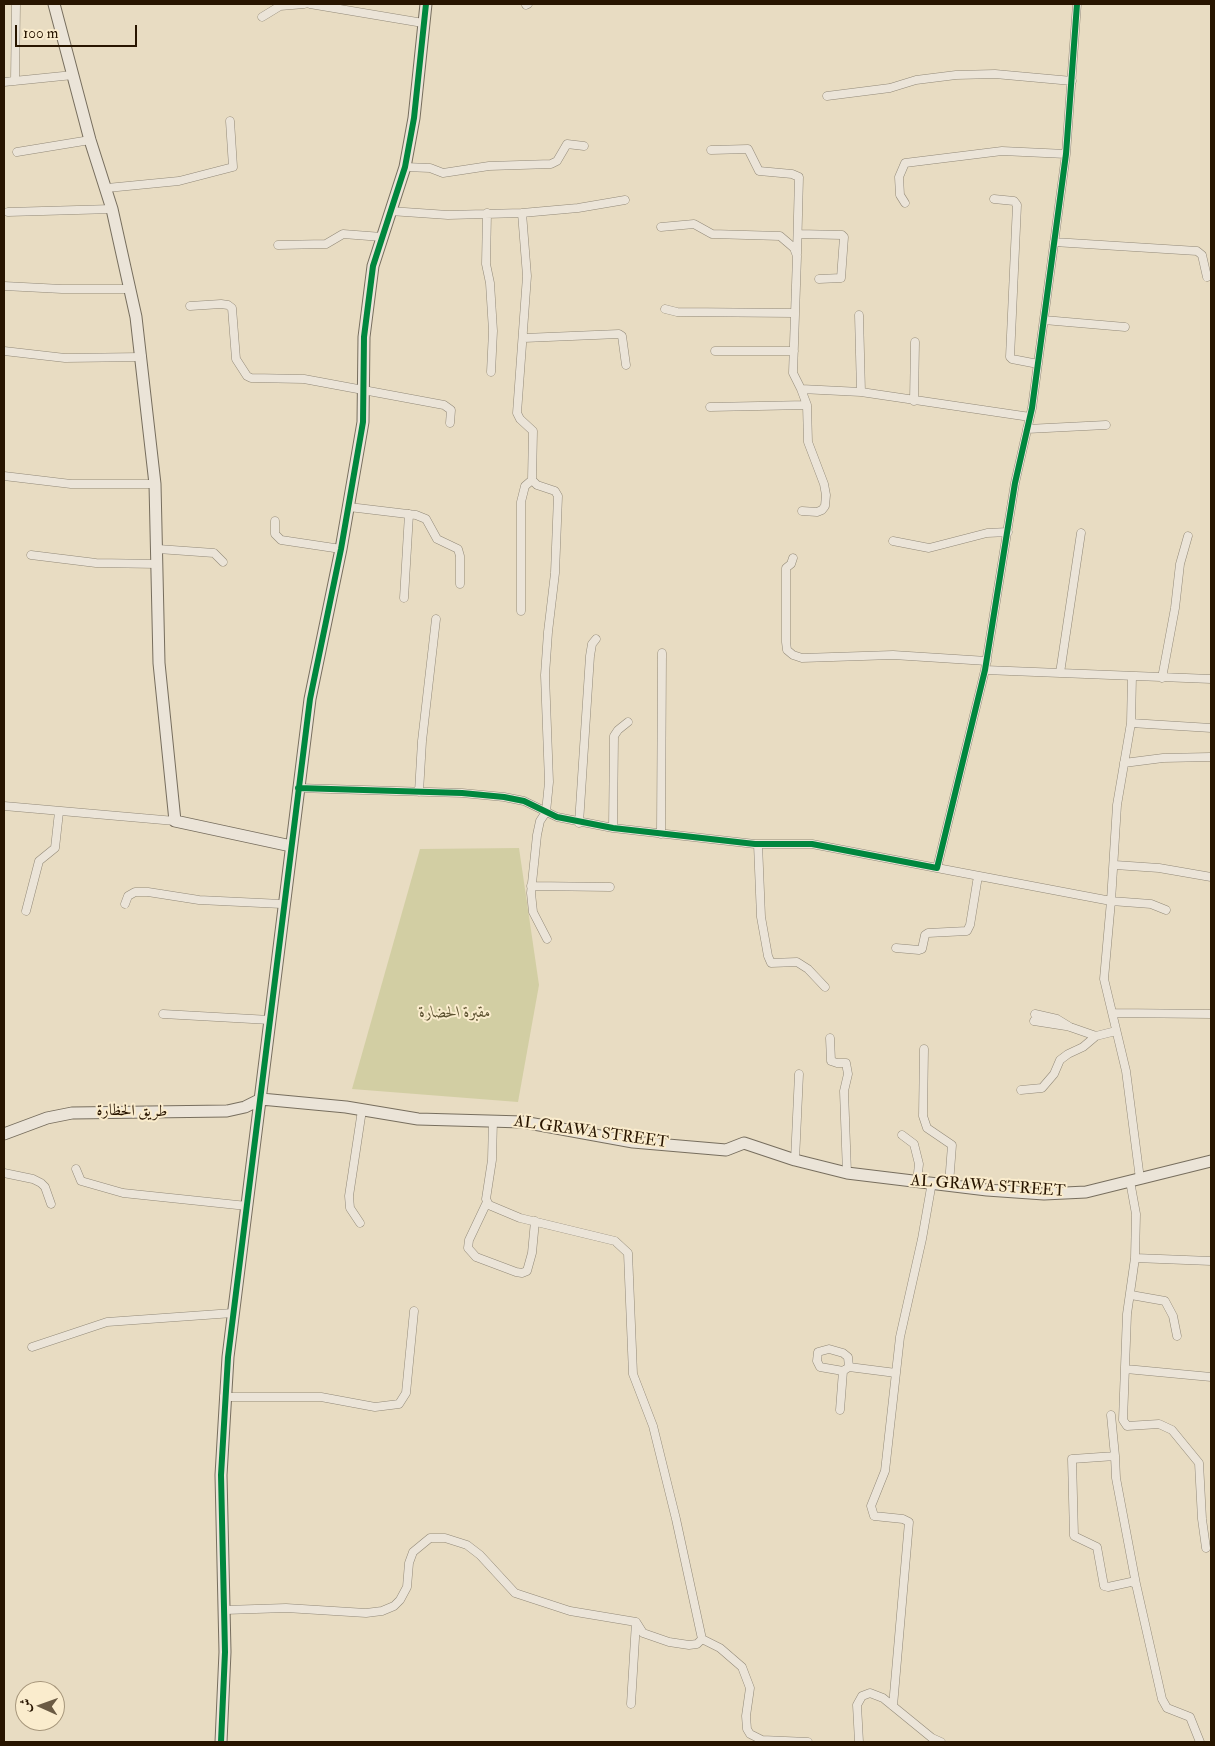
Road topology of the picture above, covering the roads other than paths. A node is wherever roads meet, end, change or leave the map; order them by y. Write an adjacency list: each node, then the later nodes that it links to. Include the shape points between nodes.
1 (16, 4): 10 (street)
2 (54, 4): 9 (street)
3 (304, 4): 7 (street, via 280,6)
4 (310, 4): 8 (street)
5 (426, 4): 8 (street)
6 (1077, 4): 11 (street)
7 (262, 17)
8 (423, 23): 20 (street, via 414,118)
9 (73, 75): 10 (street); 15 (street)
10 (16, 81): 12 (street)
11 (1072, 81): 13 (street, via 995,74 956,75); 19 (street)
12 (4, 82)
13 (827, 96)
14 (230, 121): 21 (street, via 233,167 179,181)
15 (90, 140): 18 (street); 21 (street)
16 (584, 146): 20 (street, via 567,144 557,161 551,164 489,166 443,173 430,168)
17 (711, 150): 31 (street, via 748,149 759,170 797,175 800,194)
18 (17, 152)
19 (1066, 154): 24 (street, via 1002,150 905,163 899,177 900,195); 33 (street)
20 (405, 167): 26 (street)
21 (106, 188): 25 (street)
22 (994, 199): 52 (street, via 1014,202 1017,206 1010,357)
23 (625, 200): 29 (street)
24 (905, 203)
25 (112, 209): 27 (street); 39 (street)
26 (390, 211): 28 (street, via 448,215); 32 (street)
27 (8, 212)
28 (487, 213): 29 (street); 54 (street, via 486,264 490,278 493,331)
29 (522, 213): 46 (street, via 527,267)
30 (661, 227): 35 (street, via 696,224 714,234 780,236 794,248)
31 (798, 234): 35 (street); 37 (street, via 844,237 841,278)
32 (382, 237): 34 (street, via 344,234 326,244); 56 (street, via 367,308)
33 (1054, 242): 36 (street, via 1197,251 1202,255); 44 (street)
34 (278, 245)
35 (797, 256): 42 (street)
36 (1207, 277)
37 (819, 279)
38 (4, 286): 39 (street)
39 (131, 289): 51 (street)
40 (190, 306): 56 (street, via 221,304 232,308 233,350 247,376 253,379 304,379)
41 (665, 309): 42 (street, via 677,312)
42 (794, 313): 50 (street)
43 (860, 315): 57 (street)
44 (1044, 320): 45 (street); 52 (street)
45 (1125, 327)
46 (524, 338): 53 (street, via 620,334); 66 (street, via 517,413 533,431)
47 (915, 342): 58 (street)
48 (4, 351): 51 (street, via 65,358)
49 (715, 351): 50 (street)
50 (794, 351): 55 (street, via 794,378)
51 (142, 357): 67 (street)
52 (1038, 364): 61 (street)
53 (626, 365)
54 (492, 372)
55 (801, 389): 57 (street); 59 (street)
56 (364, 390): 62 (street, via 447,406 451,413); 68 (street, via 363,422)
57 (861, 392): 58 (street)
58 (914, 401): 61 (street)
59 (807, 405): 60 (street); 69 (street, via 808,442 824,484 826,501 819,511)
60 (710, 406)
61 (1030, 418): 64 (street)
62 (450, 423)
63 (1106, 424): 64 (street)
64 (1027, 429): 72 (street, via 1014,483)
65 (4, 476): 67 (street, via 66,483)
66 (532, 480): 84 (street, via 525,486 521,502); 103 (street, via 537,486 555,491 558,498 546,675 550,764)
67 (155, 484): 76 (street)
68 (349, 507): 70 (street); 77 (street)
69 (802, 511)
70 (409, 514): 82 (street, via 426,519 437,539 458,549); 83 (street)
71 (275, 520): 77 (street, via 275,534 281,540)
72 (1008, 532): 75 (street, via 987,533 929,548); 88 (street)
73 (1081, 533): 90 (street)
74 (1188, 536): 92 (street, via 1180,564)
75 (893, 541)
76 (158, 549): 80 (street, via 214,552); 81 (street)
77 (341, 549): 99 (street, via 310,699)
78 (30, 555): 81 (street, via 96,563)
79 (793, 558): 88 (street, via 786,568 786,642 787,650 793,655 802,658 893,655)
80 (223, 562)
81 (158, 564): 104 (street, via 159,663)
82 (460, 584)
83 (404, 598)
84 (521, 611)
85 (436, 619): 100 (street)
86 (596, 639): 105 (street, via 590,656)
87 (662, 654): 107 (street)
88 (987, 661): 89 (street)
89 (986, 670): 90 (street); 111 (street)
90 (1060, 673): 91 (street)
91 (1132, 676): 92 (street); 95 (street)
92 (1162, 678): 93 (street)
93 (1211, 678)
94 (628, 722): 106 (street, via 614,736)
95 (1131, 723): 96 (street); 98 (street)
96 (1211, 728)
97 (1210, 757): 98 (street)
98 (1124, 763): 110 (street, via 1117,805)
99 (298, 788): 100 (street); 109 (street)
100 (419, 792): 103 (street, via 516,799)
101 (4, 806): 102 (street)
102 (59, 812): 104 (street); 120 (street, via 55,848 39,861)
103 (546, 812): 105 (street); 114 (street, via 538,828)
104 (175, 821): 109 (street)
105 (580, 823): 106 (street)
106 (613, 828): 107 (street)
107 (661, 834): 108 (street)
108 (758, 844): 111 (street, via 812,844); 123 (street, via 761,917 768,956 771,962 797,962)
109 (291, 846): 118 (street)
110 (1115, 865): 113 (street); 116 (street)
111 (937, 868): 112 (street)
112 (978, 876): 116 (street); 122 (street, via 967,931 925,935 919,950)
113 (1211, 876)
114 (531, 886): 115 (street); 121 (street, via 533,912)
115 (610, 887)
116 (1111, 901): 119 (street, via 1151,904); 124 (street, via 1104,979)
117 (124, 904): 118 (street, via 134,892 199,900)
118 (282, 904): 128 (street)
119 (1166, 910)
120 (26, 912)
121 (547, 939)
122 (896, 948)
123 (825, 987)
124 (1113, 1013): 126 (street); 129 (street)
125 (163, 1014): 128 (street)
126 (1211, 1014)
127 (1035, 1018): 130 (street, via 1058,1019)
128 (270, 1020): 135 (street)
129 (1116, 1031): 130 (street); 145 (street, via 1126,1071)
130 (1096, 1036): 134 (street, via 1060,1060 1042,1088)
131 (830, 1038): 144 (street, via 831,1060 846,1064 848,1074 844,1090)
132 (924, 1049): 148 (street, via 923,1116 927,1128 952,1146)
133 (799, 1074): 140 (street)
134 (1021, 1090)
135 (261, 1099): 136 (street, AL GRAWA STREET); 138 (street, طريق الحظارة, via 227,1111 72,1112); 151 (street)
136 (362, 1110): 137 (street, AL GRAWA STREET, via 418,1119); 153 (street, via 349,1196 350,1208)
137 (493, 1120): 140 (street, AL GRAWA STREET, via 535,1123 633,1142 726,1150 744,1143); 149 (street)
138 (4, 1134)
139 (902, 1135): 146 (street, via 914,1144)
140 (795, 1160): 144 (street, AL GRAWA STREET)
141 (1211, 1161): 145 (street, AL GRAWA STREET)
142 (76, 1169): 151 (street, via 82,1180 123,1193)
143 (4, 1173): 150 (street, via 41,1183)
144 (847, 1173): 146 (street, AL GRAWA STREET)
145 (1135, 1180): 148 (street, AL GRAWA STREET, via 1086,1192 1044,1194); 154 (street)
146 (917, 1182): 147 (street, AL GRAWA STREET)
147 (932, 1182): 148 (street, AL GRAWA STREET); 162 (street, via 900,1337)
148 (949, 1184)
149 (487, 1202): 152 (street, via 502,1212); 152 (street, via 469,1240 468,1248 476,1257 516,1272 526,1271 532,1253)
150 (51, 1204)
151 (247, 1206): 158 (street)
152 (535, 1221): 172 (street, via 614,1241 628,1253 633,1374 653,1426)
153 (360, 1223)
154 (1135, 1258): 155 (street); 156 (street)
155 (1211, 1261)
156 (1132, 1295): 159 (street, via 1165,1301 1173,1316); 161 (street, via 1127,1314)
157 (414, 1311): 164 (street, via 406,1393 399,1404 375,1406 321,1397)
158 (233, 1313): 160 (street, via 107,1322); 164 (street)
159 (1177, 1336)
160 (32, 1347)
161 (1126, 1369): 163 (street); 168 (street, via 1123,1420 1127,1426 1159,1424 1172,1430 1199,1463)
162 (896, 1373): 165 (street, via 846,1369); 174 (street, via 885,1471 871,1509 874,1516 909,1522)
163 (1211, 1377)
164 (224, 1398): 170 (street, via 221,1475)
165 (840, 1410)
166 (1111, 1415): 167 (street)
167 (1115, 1456): 169 (street, via 1116,1478); 169 (street, via 1072,1459 1074,1536 1097,1547 1104,1586)
168 (1206, 1548)
169 (1136, 1584): 179 (street, via 1162,1699 1167,1708 1190,1717)
170 (225, 1610): 171 (street, via 286,1608 366,1613 382,1610 394,1606 407,1587 413,1552 430,1538 445,1538 467,1545 480,1555 514,1593 570,1611); 175 (street)
171 (636, 1622): 172 (street, via 643,1633 669,1642 689,1645); 173 (street)
172 (702, 1639): 176 (street, via 720,1648 742,1667 750,1688 746,1716 750,1734 762,1740)
173 (631, 1704)
174 (893, 1706): 177 (street, via 876,1694 865,1694 859,1698); 178 (street, via 932,1738)
175 (221, 1742)
176 (808, 1742)
177 (859, 1742)
178 (942, 1742)
179 (1200, 1742)

